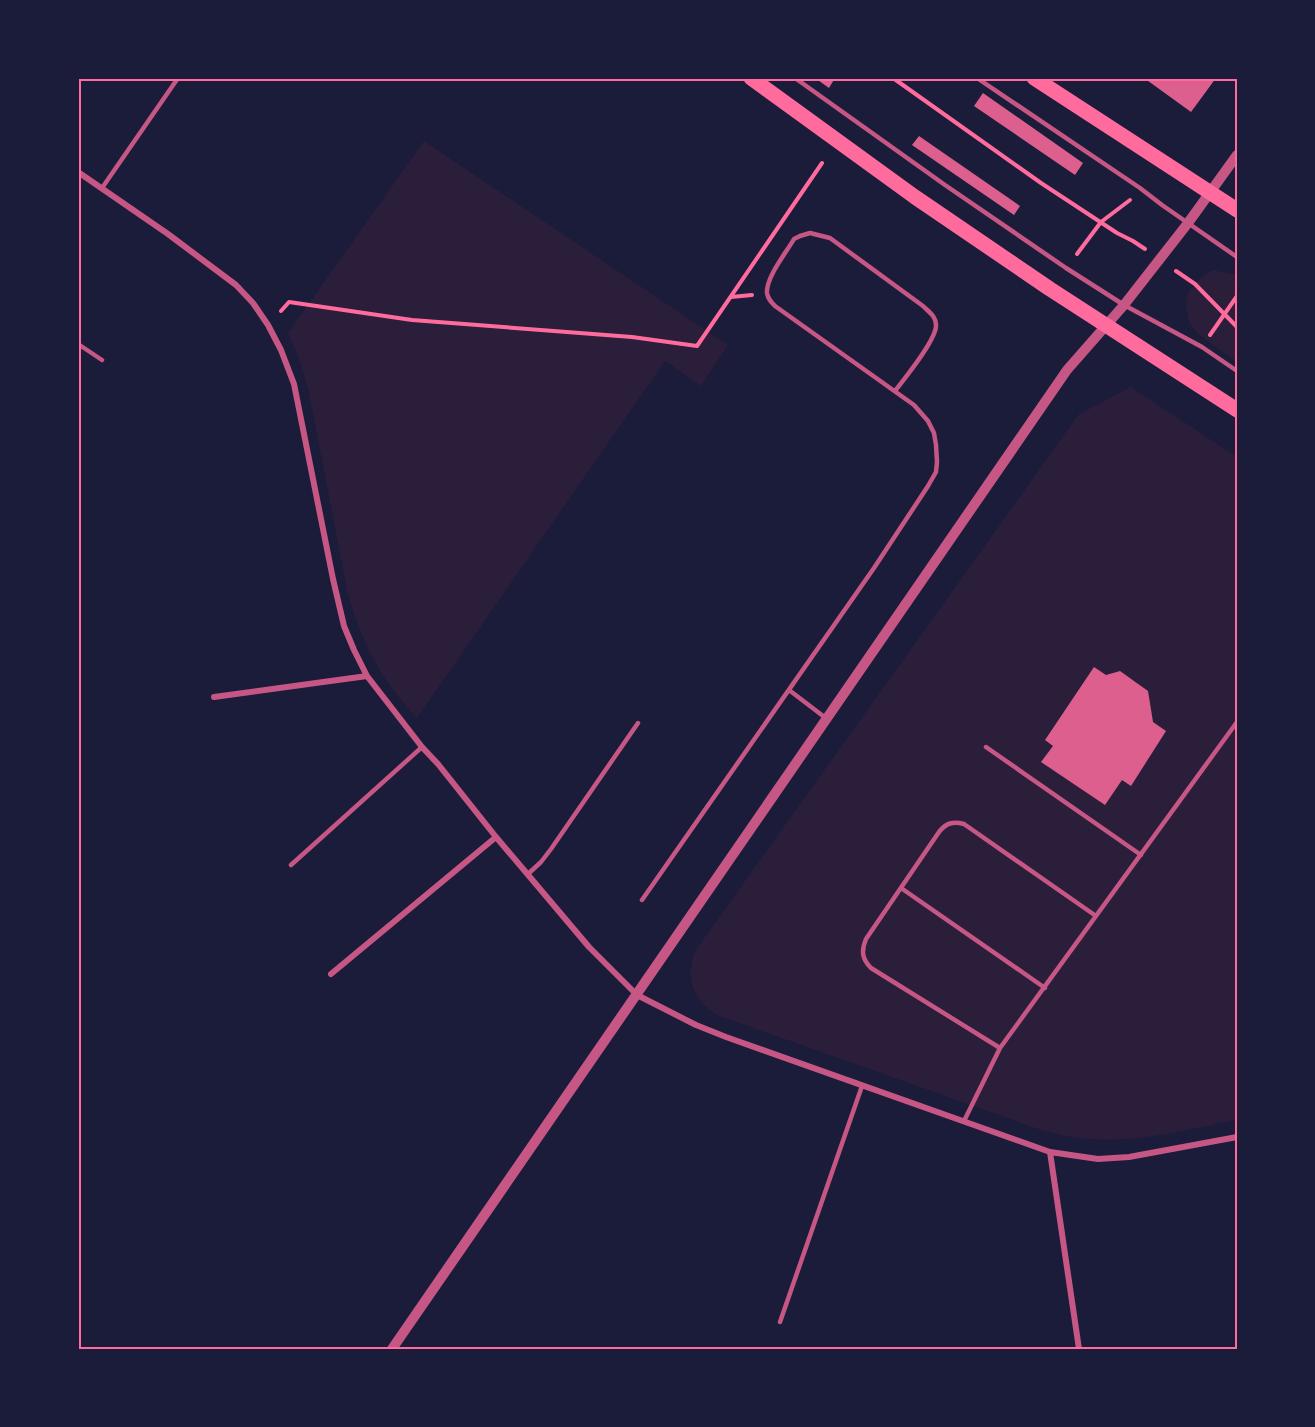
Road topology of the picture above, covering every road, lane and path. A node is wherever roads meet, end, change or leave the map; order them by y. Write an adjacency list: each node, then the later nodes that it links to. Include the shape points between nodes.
1 (178, 78): 10 (lane)
2 (751, 78): 24 (main road, via 915,197)
3 (795, 78): 21 (lane)
4 (893, 78): 14 (path)
5 (977, 78): 15 (lane)
6 (1034, 78): 11 (main road)
7 (1237, 155): 11 (street)
8 (822, 163): 23 (path, via 697,346 632,337 412,320 289,302)
9 (78, 172): 10 (street)
10 (102, 188): 23 (street, via 236,285)
11 (1211, 193): 13 (main road); 15 (street)
12 (1130, 200): 14 (path)
13 (1237, 210)
14 (1101, 222): 16 (path); 17 (path)
15 (1188, 223): 18 (lane); 21 (street)
16 (1133, 241)
17 (1076, 255)
18 (1237, 257)
19 (1195, 284): 22 (path)
20 (1237, 296): 22 (path)
21 (1124, 305): 24 (street); 29 (lane, via 1202,347)
22 (1224, 314): 25 (path); 26 (path)
23 (268, 325): 32 (street, via 294,384 344,626)
24 (1106, 325): 31 (main road); 35 (street, via 1067,370)
25 (1237, 327)
26 (1209, 336)
27 (78, 344): 28 (lane)
28 (102, 360)
29 (1237, 371)
30 (895, 391): 30 (lane, via 931,341 936,327 933,315 830,238 810,233 794,239 768,284 769,300); 33 (lane, via 914,405 934,433 936,472)
31 (1237, 410)
32 (367, 675): 34 (street); 38 (street)
33 (789, 690): 35 (lane); 45 (lane)
34 (214, 697)
35 (827, 719): 49 (street)
36 (1237, 722): 41 (lane)
37 (638, 723): 43 (lane, via 551,849)
38 (422, 747): 40 (street); 42 (lane)
39 (986, 747): 41 (lane)
40 (496, 837): 43 (street); 47 (street)
41 (1141, 855): 46 (lane)
42 (291, 865)
43 (528, 874): 49 (street)
44 (901, 888): 46 (lane, via 944,825 958,822); 48 (lane); 50 (lane, via 866,939 862,955 865,962)
45 (642, 900)
46 (1096, 916): 48 (lane)
47 (331, 974)
48 (1045, 988): 50 (lane)
49 (637, 995): 51 (street, via 696,1025); 56 (street)
50 (1000, 1048): 52 (lane)
51 (862, 1086): 52 (street); 55 (lane)
52 (964, 1122): 54 (street)
53 (1237, 1137): 54 (street, via 1129,1157 1098,1159)
54 (1050, 1152): 57 (street)
55 (780, 1322)
56 (392, 1349)
57 (1079, 1349)

